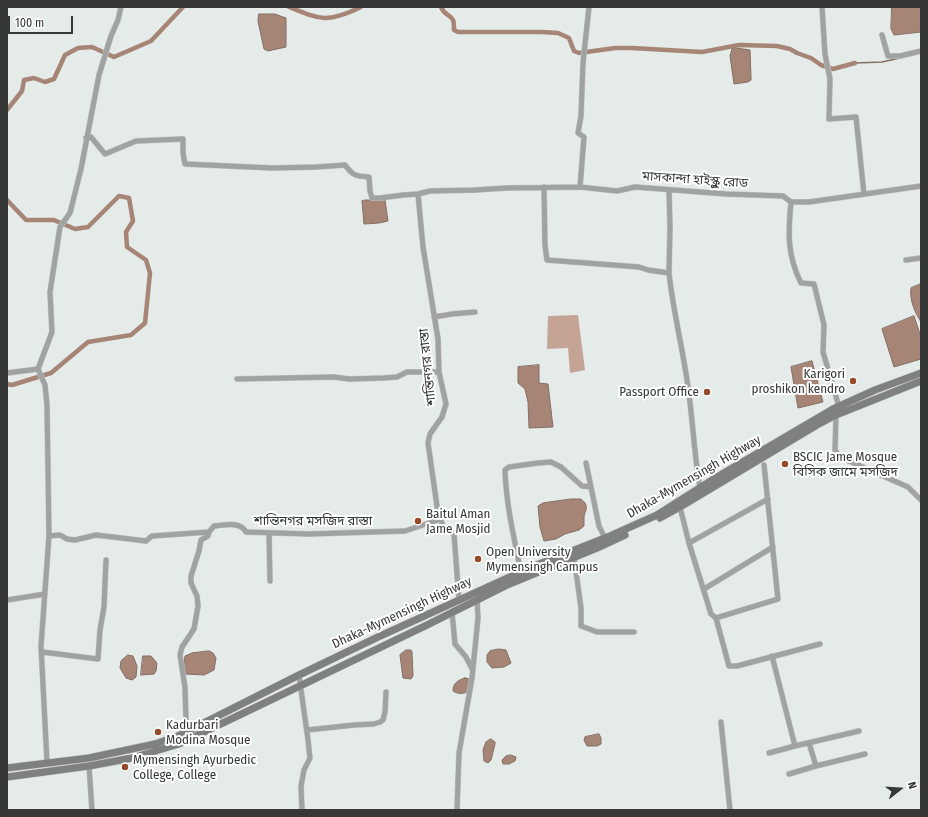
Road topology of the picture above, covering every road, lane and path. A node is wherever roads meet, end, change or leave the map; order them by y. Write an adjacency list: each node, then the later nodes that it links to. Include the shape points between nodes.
1 (121, 7): 6 (street, via 99,75)
2 (589, 7): 9 (street, via 578,133 584,137)
3 (822, 7): 12 (street, via 825,54 830,79 829,118 856,117)
4 (882, 35): 5 (street, via 888,56)
5 (921, 51)
6 (86, 138): 11 (street, মাসকান্দা হাইস্কুল রোড, via 91,137 106,154 136,141 184,139 185,164 194,166 235,165 272,168 345,164 356,176 369,177 372,198); 19 (street, via 70,213 60,227 50,292 52,332)
7 (921, 186): 12 (street, মাসকান্দা হাইস্কুল রোড)
8 (544, 187): 9 (street, মাসকান্দা হাইস্কুল রোড); 11 (street, মাসকান্দা হাইস্কুল রোড, via 430,191); 16 (street, via 547,260 639,267)
9 (580, 187): 10 (street, মাসকান্দা হাইস্কুল রোড, via 617,191 635,187)
10 (669, 190): 13 (street, মাসকান্দা হাইস্কুল রোড, via 783,196); 16 (street)
11 (418, 194): 18 (street, শান্তিনগর রাস্তা)
12 (864, 194): 13 (street, মাসকান্দা হাইস্কুল রোড)
13 (791, 202): 25 (street, via 788,228 794,269 801,283 814,284 824,325 823,352)
14 (921, 258): 15 (street)
15 (906, 260)
16 (669, 273): 30 (street, via 688,386)
17 (475, 312): 18 (street)
18 (434, 317): 20 (street, শান্তিনগর রাস্তা, via 438,339)
19 (39, 370): 21 (street); 37 (street, via 45,385 47,405)
20 (438, 372): 23 (street, via 407,372 397,377 383,378); 34 (street, শান্তিনগর রাস্তা, via 446,404 428,443)
21 (7, 373)
22 (921, 373): 25 (main road, Dhaka-Mymensingh Highway)
23 (237, 379)
24 (921, 381): 26 (main road, Dhaka-Mymensingh Highway)
25 (839, 407): 30 (main road, Dhaka-Mymensingh Highway)
26 (836, 415): 32 (street, via 835,450 840,457 908,487); 33 (main road, Dhaka-Mymensingh Highway)
27 (586, 463): 29 (street)
28 (764, 465): 31 (street)
29 (591, 487): 38 (street, via 599,526); 43 (street, via 582,486 561,467 551,462 508,467 505,470 511,527)
30 (700, 488): 38 (main road, Dhaka-Mymensingh Highway, via 657,515)
31 (768, 499): 39 (street); 40 (street)
32 (921, 500)
33 (680, 507): 39 (street); 41 (main road, Dhaka-Mymensingh Highway)
34 (441, 519): 36 (street, শান্তিনগর মসজিদ রাস্তা, via 404,532); 49 (street, শান্তিনগর রাস্তা, via 443,526 454,534)
35 (209, 532): 36 (street, শান্তিনগর মসজিদ রাস্তা, via 214,526 230,524 239,525 246,532); 37 (street, শান্তিনগর মসজিদ রাস্তা, via 152,536 146,541 96,536 75,540 60,535); 62 (street, via 208,536 201,540 191,576 198,606 194,629 180,655)
36 (269, 533): 44 (street)
37 (49, 536): 46 (street)
38 (605, 538): 43 (main road, Dhaka-Mymensingh Highway)
39 (689, 543): 45 (street)
40 (773, 547): 45 (street); 51 (street, via 778,599)
41 (574, 557): 47 (main road, Dhaka-Mymensingh Highway); 52 (street, via 581,626 597,632)
42 (106, 560): 54 (street, via 98,659)
43 (521, 572): 49 (main road, Dhaka-Mymensingh Highway)
44 (270, 581)
45 (704, 589): 51 (street, via 711,614)
46 (46, 594): 48 (street); 54 (street)
47 (477, 599): 50 (main road, Dhaka-Mymensingh Highway); 56 (street, via 478,618)
48 (7, 600)
49 (459, 600): 57 (main road, Dhaka-Mymensingh Highway)
50 (452, 612): 56 (street, via 455,644); 58 (main road, Dhaka-Mymensingh Highway)
51 (716, 618): 55 (street, via 729,666)
52 (634, 632)
53 (820, 644): 55 (street)
54 (42, 652): 68 (street)
55 (772, 656): 65 (street)
56 (473, 670): 76 (street, via 459,753)
57 (299, 675): 58 (street); 62 (main road, Dhaka-Mymensingh Highway)
58 (300, 686): 61 (street); 69 (main road, Dhaka-Mymensingh Highway, via 179,744 132,758)
59 (386, 692): 61 (street, via 385,712 380,722)
60 (721, 722): 77 (street)
61 (307, 730): 75 (street, via 310,758 304,770 301,786)
62 (189, 731): 68 (main road, Dhaka-Mymensingh Highway, via 154,744 121,752)
63 (859, 731): 64 (street)
64 (809, 743): 65 (street); 70 (street)
65 (795, 746): 66 (street)
66 (770, 753)
67 (865, 754): 70 (street)
68 (47, 762): 71 (main road, Dhaka-Mymensingh Highway)
69 (89, 766): 73 (main road, Dhaka-Mymensingh Highway); 74 (street)
70 (816, 766): 72 (street)
71 (7, 768)
72 (789, 774)
73 (7, 777)
74 (92, 810)
75 (302, 810)
76 (457, 810)
77 (730, 810)

